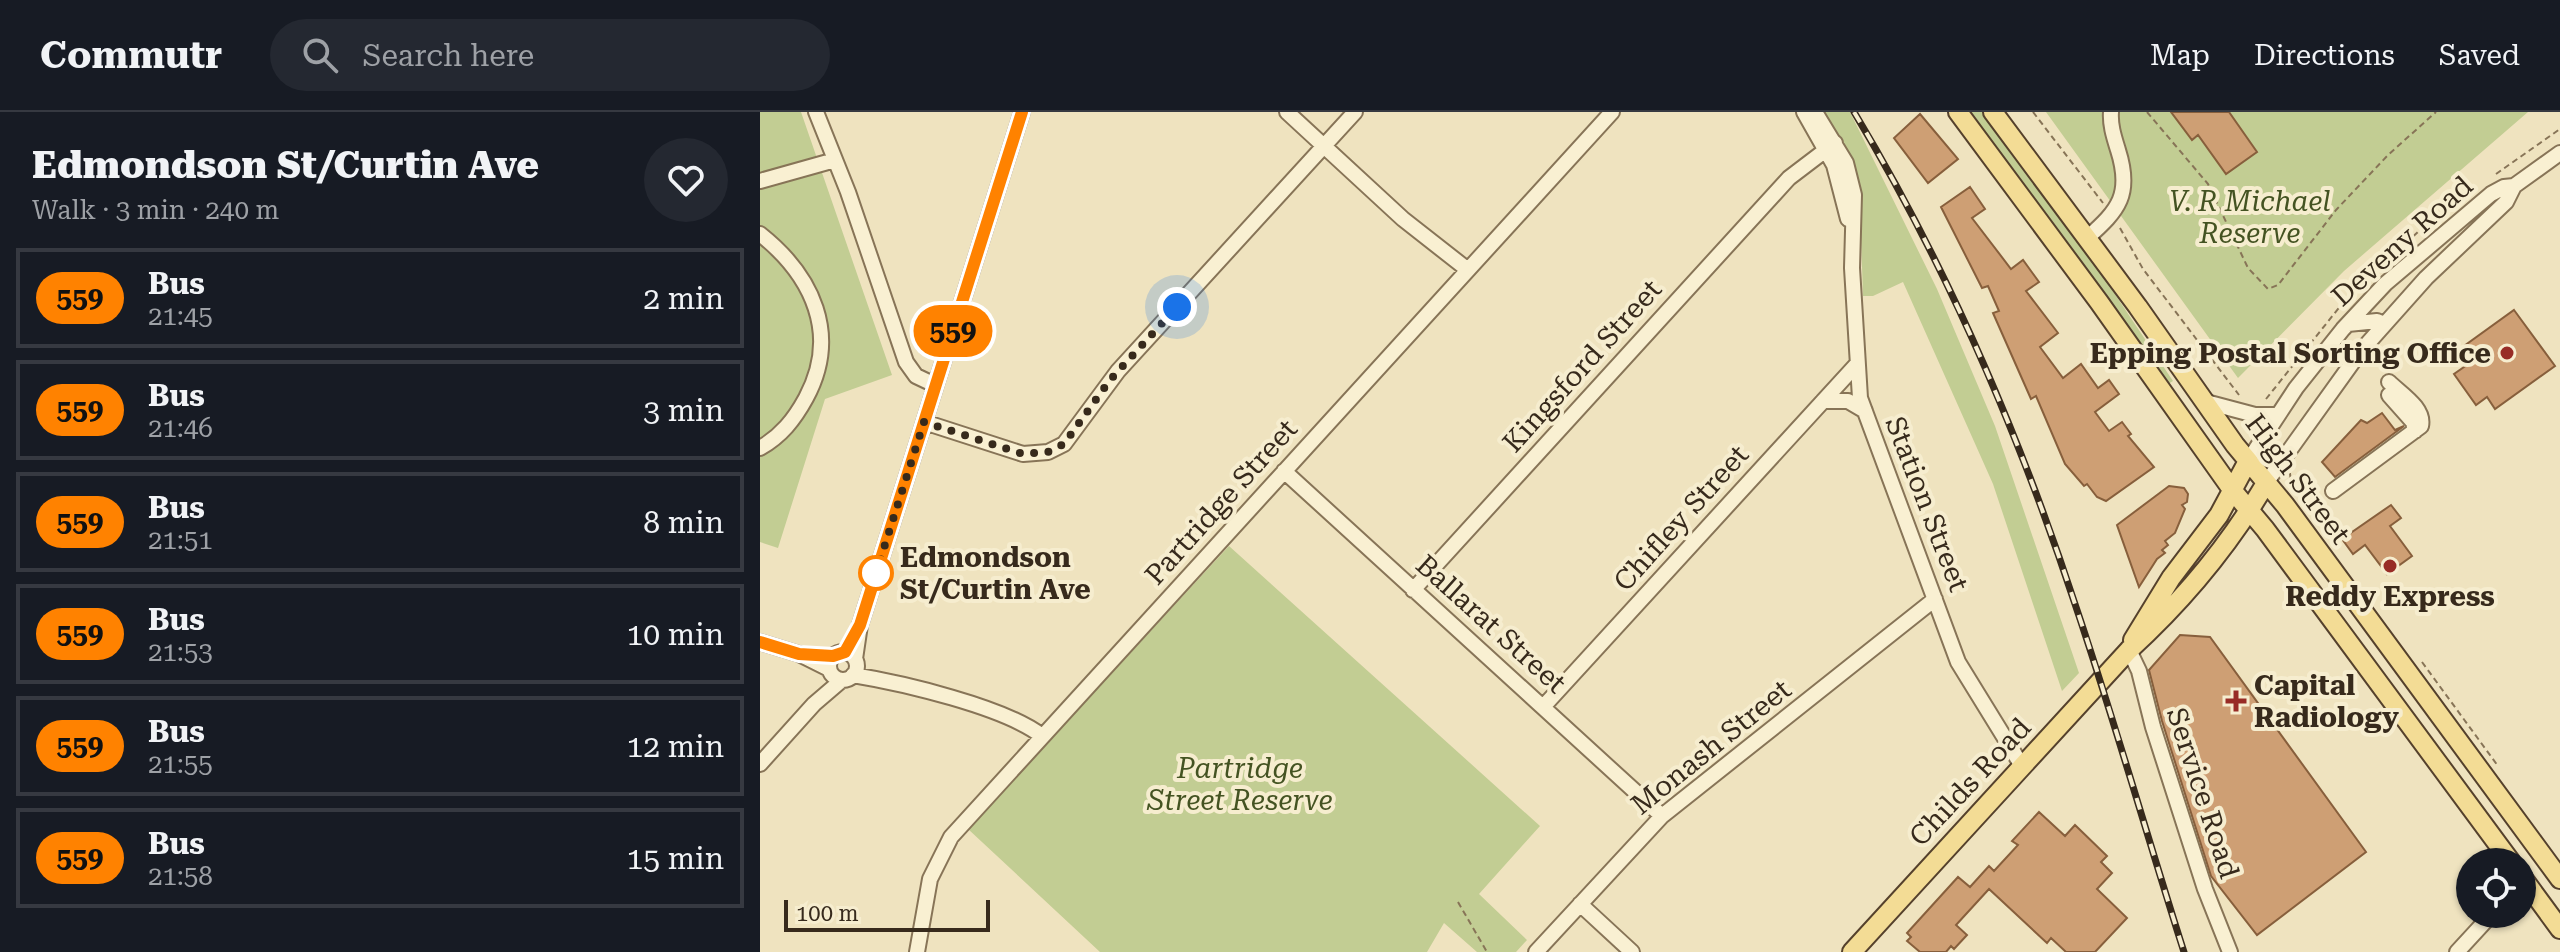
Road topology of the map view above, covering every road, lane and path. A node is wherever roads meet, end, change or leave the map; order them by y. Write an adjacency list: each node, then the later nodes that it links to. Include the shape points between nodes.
1 (816, 112): 17 (street)
2 (1022, 112): 27 (street)
3 (1287, 112): 14 (street)
4 (1355, 112): 14 (street)
5 (1612, 112): 23 (street, Partridge Street)
6 (1804, 112): 15 (street, Station Street)
7 (1815, 112): 15 (street, Station Street)
8 (1958, 112): 40 (main road, High Street)
9 (1993, 112): 22 (main road, High Street)
10 (2033, 112): 20 (path)
11 (2111, 112): 20 (street, via 2124,174 2123,196)
12 (2147, 112): 13 (path, via 2208,184 2248,268 2268,289 2278,285 2351,193)
13 (2436, 112)
14 (1324, 146): 23 (street); 34 (street, via 1118,371 1064,444 1023,454)
15 (1829, 146): 26 (street, Station Street, via 1846,163 1854,195); 44 (street, Kingsford Street, via 1789,178)
16 (2560, 153): 19 (street, Deveny Road)
17 (835, 160): 18 (street); 27 (street, via 906,362 916,376)
18 (760, 181)
19 (2514, 186): 24 (street, Deveny Road, via 2491,194 2454,223); 25 (street, Deveny Road, via 2506,202)
20 (2112, 215): 22 (street); 29 (path, via 2143,269)
21 (760, 234): 35 (street, via 804,281 822,337 819,369 802,405 782,433)
22 (2087, 238): 31 (main road, High Street)
23 (1468, 270): 38 (street, Partridge Street)
24 (2348, 324): 25 (street); 33 (street, Deveny Road)
25 (2384, 324): 36 (street, Deveny Road)
26 (1857, 364): 30 (street, Chifley Street); 32 (street, Station Street)
27 (935, 385): 34 (street)
28 (2386, 385): 41 (street, via 2421,414 2421,426)
29 (2242, 397)
30 (1823, 401): 32 (street, via 1848,401); 50 (street, Chifley Street)
31 (2206, 402): 33 (street, via 2255,415); 37 (main road, High Street)
32 (1865, 412): 45 (street, Station Street)
33 (2278, 415): 37 (street, Deveny Road)
34 (924, 422): 49 (street)
35 (760, 448)
36 (2282, 459): 39 (street, Deveny Road); 42 (path)
37 (2248, 461): 39 (main road, High Street); 40 (main road, Childs Road)
38 (1284, 471): 44 (street, Ballarat Street); 51 (street, Partridge Street)
39 (2266, 483): 43 (main road, Childs Road); 55 (main road, High Street)
40 (2233, 491): 43 (main road, High Street); 47 (main road, Childs Road, via 2138,626)
41 (2333, 491)
42 (2304, 502)
43 (2249, 512): 47 (main road, Childs Road, via 2182,600); 57 (main road, High Street)
44 (1413, 590): 50 (street, Ballarat Street)
45 (1935, 599): 53 (street, Station Street, via 1965,675); 56 (street, Monash Street)
46 (760, 642): 49 (street)
47 (2129, 650): 53 (main road, Childs Road); 70 (street, Service Road)
48 (2421, 661): 54 (path)
49 (843, 666): 51 (street, via 1015,719); 52 (street)
50 (1543, 707): 56 (street, Ballarat Street)
51 (1042, 736): 65 (street, Partridge Street, via 942,851 930,879)
52 (760, 764)
53 (2022, 766): 69 (main road, Childs Road)
54 (2500, 769)
55 (2501, 798): 57 (main road); 59 (main road, High Street)
56 (1662, 816): 62 (street, Monash Street)
57 (2479, 817): 58 (main road, High Street)
58 (2501, 848)
59 (2560, 879)
60 (2536, 897): 64 (main road)
61 (1458, 902): 66 (path)
62 (1580, 904): 67 (street, Monash Street); 68 (street)
63 (2479, 928): 71 (street)
64 (2560, 929)
65 (917, 952)
66 (1487, 952)
67 (1536, 952)
68 (1632, 952)
69 (1852, 952)
70 (2230, 952)
71 (2457, 952)

